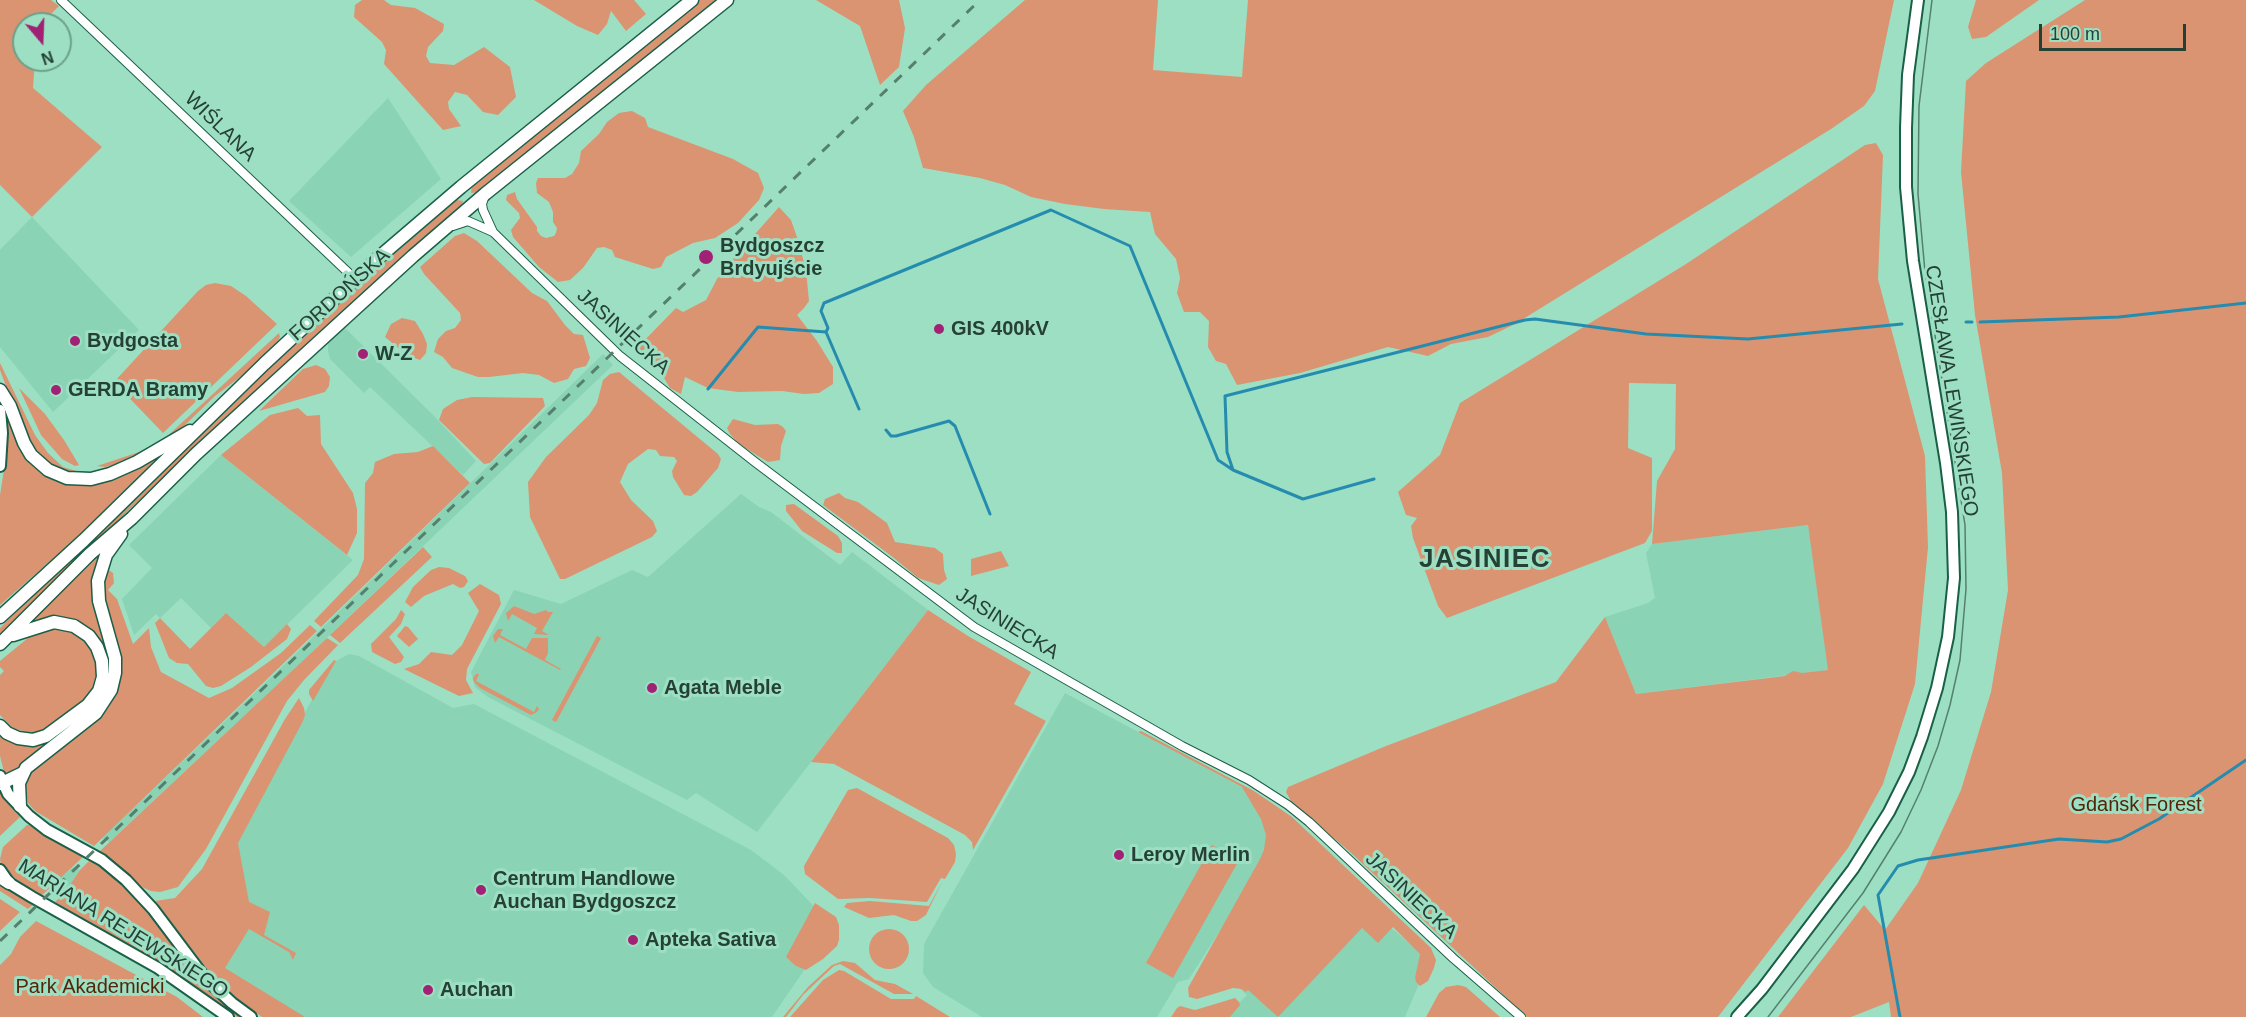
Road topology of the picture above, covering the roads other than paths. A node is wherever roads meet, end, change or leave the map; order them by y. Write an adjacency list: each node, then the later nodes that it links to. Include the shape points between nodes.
1 (61, 0): 8 (street, WIŚLANA)
2 (692, 0): 8 (main road, FORDOŃSKA, via 461,187)
3 (727, 0): 5 (main road, FORDOŃSKA)
4 (1918, 0): 22 (street, CZESŁAWA LEWIŃSKIEGO, via 1908,75 1906,188 1914,269 1952,512 1954,571 1948,637 1932,706 1895,800 1853,869)
5 (485, 194): 6 (street, JASINIECKA, via 483,210); 7 (main road, FORDOŃSKA)
6 (493, 232): 7 (street, JASINIECKA, via 468,221); 25 (street, JASINIECKA, via 620,356 974,627 1249,780 1293,809)
7 (440, 233): 13 (main road, FORDOŃSKA, via 260,394)
8 (355, 279): 11 (main road, FORDOŃSKA)
9 (0, 390): 11 (main road, via 31,455 48,470 75,479 91,479 124,468)
10 (0, 410): 12 (street)
11 (201, 425): 14 (main road, FORDOŃSKA)
12 (0, 466)
13 (132, 518): 15 (main road, FORDOŃSKA); 17 (main road, via 106,555 98,581 99,601 115,663 109,695 91,717)
14 (0, 617)
15 (3, 641): 16 (main road, via 48,623 68,624 93,641 104,672 93,700 53,733 26,740)
16 (0, 726)
17 (23, 773): 18 (main road); 19 (main road, via 19,783)
18 (1, 781): 19 (street, MARIANA REJEWSKIEGO)
19 (20, 806): 24 (street, MARIANA REJEWSKIEGO, via 37,823 102,860 126,880 205,978)
20 (0, 870): 21 (street, MARIANA REJEWSKIEGO)
21 (5, 880): 23 (street, MARIANA REJEWSKIEGO, via 158,968)
22 (1762, 989): 26 (street, CZESŁAWA LEWIŃSKIEGO); 27 (street, CZESŁAWA LEWIŃSKIEGO)
23 (228, 1017)
24 (251, 1017)
25 (1521, 1017)
26 (1737, 1017)
27 (1744, 1017)

